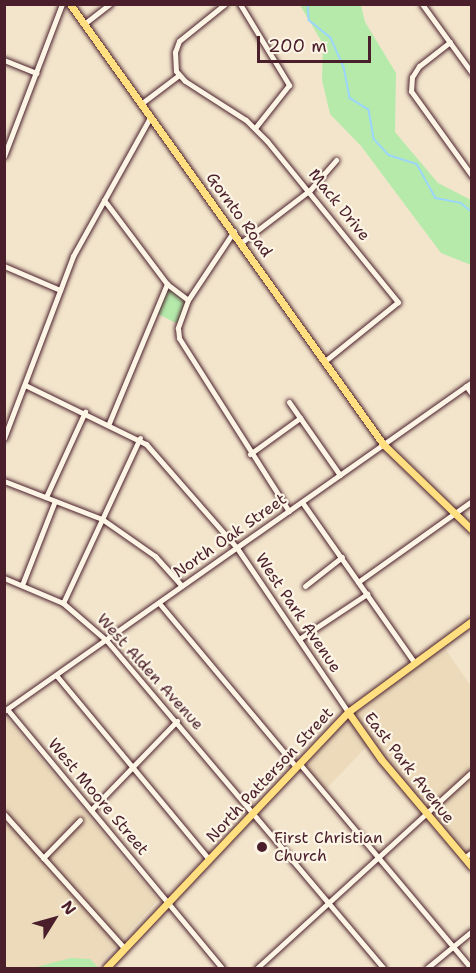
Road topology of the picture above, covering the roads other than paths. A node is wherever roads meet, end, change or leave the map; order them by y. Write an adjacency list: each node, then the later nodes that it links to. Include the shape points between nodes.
1 (62, 4): 10 (street)
2 (70, 4): 7 (main road, Gornto Road)
3 (110, 4): 7 (street)
4 (225, 4): 12 (street, via 179,41 174,58)
5 (240, 4): 15 (street, via 289,85)
6 (422, 4): 8 (street)
7 (84, 24): 13 (main road, Gornto Road)
8 (450, 42): 11 (street); 18 (street, via 419,66 412,77 411,91)
9 (4, 60): 10 (street)
10 (36, 73): 16 (street)
11 (471, 73)
12 (179, 75): 13 (street); 15 (street, Mack Drive)
13 (142, 103): 14 (main road, Gornto Road)
14 (152, 116): 20 (street); 21 (main road, Gornto Road)
15 (255, 128): 19 (street, Mack Drive)
16 (4, 156)
17 (336, 159): 19 (street)
18 (471, 176)
19 (310, 190): 22 (street); 27 (street, Mack Drive, via 398,302)
20 (104, 200): 24 (street); 25 (street)
21 (234, 231): 22 (main road, Gornto Road); 26 (street)
22 (242, 242): 27 (main road, Gornto Road)
23 (4, 266): 25 (street)
24 (167, 284): 26 (street); 35 (street)
25 (60, 290): 29 (street)
26 (188, 300): 39 (street, via 178,328 179,338 228,409)
27 (325, 361): 38 (main road, Gornto Road)
28 (471, 382): 30 (street, North Oak Street)
29 (25, 385): 33 (street, West Park Avenue); 36 (street)
30 (466, 386): 31 (street); 38 (street, North Oak Street)
31 (471, 394)
32 (288, 402): 34 (street)
33 (85, 412): 35 (street, West Park Avenue); 42 (street)
34 (300, 418): 39 (street); 40 (street)
35 (109, 423): 37 (street, West Park Avenue)
36 (4, 438)
37 (140, 438): 48 (street); 50 (street, West Park Avenue)
38 (383, 444): 40 (street, North Oak Street); 47 (main road, Gornto Road)
39 (250, 454): 46 (street)
40 (340, 475): 45 (street, North Oak Street)
41 (4, 481): 42 (street)
42 (46, 497): 43 (street)
43 (55, 501): 48 (street); 54 (street)
44 (471, 501): 47 (street)
45 (302, 502): 46 (street, North Oak Street); 51 (street)
46 (289, 511): 50 (street, North Oak Street)
47 (454, 513): 49 (main road, Gornto Road); 53 (street)
48 (102, 519): 55 (street, via 155,556); 58 (street)
49 (471, 530)
50 (237, 548): 55 (street, North Oak Street); 61 (street, West Park Avenue)
51 (342, 557): 53 (street); 56 (street)
52 (4, 578): 54 (street, West Alden Avenue)
53 (358, 582): 57 (street)
54 (22, 585): 58 (street, West Alden Avenue)
55 (182, 586): 59 (street, North Oak Street)
56 (305, 586)
57 (367, 594): 61 (street); 63 (street)
58 (63, 603): 62 (street, West Alden Avenue)
59 (159, 603): 62 (street, North Oak Street); 68 (street)
60 (471, 621): 63 (main road, North Patterson Street)
61 (299, 639): 66 (street, West Park Avenue)
62 (107, 640): 64 (street, North Oak Street); 67 (street, West Alden Avenue)
63 (414, 662): 66 (main road, North Patterson Street)
64 (56, 675): 65 (street, North Oak Street); 69 (street)
65 (6, 710): 71 (street, West Moore Street)
66 (348, 712): 68 (main road, North Patterson Street); 72 (main road, East Park Avenue)
67 (177, 721): 69 (street); 73 (street, West Alden Avenue)
68 (297, 765): 73 (main road, North Patterson Street); 77 (street)
69 (134, 768): 71 (street); 80 (street)
70 (471, 772): 72 (street)
71 (91, 810): 83 (street, West Moore Street)
72 (425, 811): 77 (street); 79 (main road, East Park Avenue)
73 (252, 813): 80 (main road, North Patterson Street); 82 (street, West Alden Avenue)
74 (4, 814): 78 (street)
75 (80, 820): 78 (street)
76 (471, 852): 79 (street)
77 (377, 856): 82 (street); 85 (street)
78 (43, 858): 86 (street)
79 (464, 858): 81 (main road, East Park Avenue)
80 (209, 859): 83 (main road, North Patterson Street)
81 (471, 867)
82 (328, 902): 89 (street); 90 (street, West Alden Avenue)
83 (168, 903): 86 (main road, North Patterson Street); 88 (street, West Moore Street)
84 (471, 931): 85 (street)
85 (453, 946): 91 (street); 92 (street)
86 (125, 949): 87 (main road, North Patterson Street)
87 (106, 969)
88 (222, 969)
89 (257, 969)
90 (383, 969)
91 (427, 969)
92 (471, 969)

